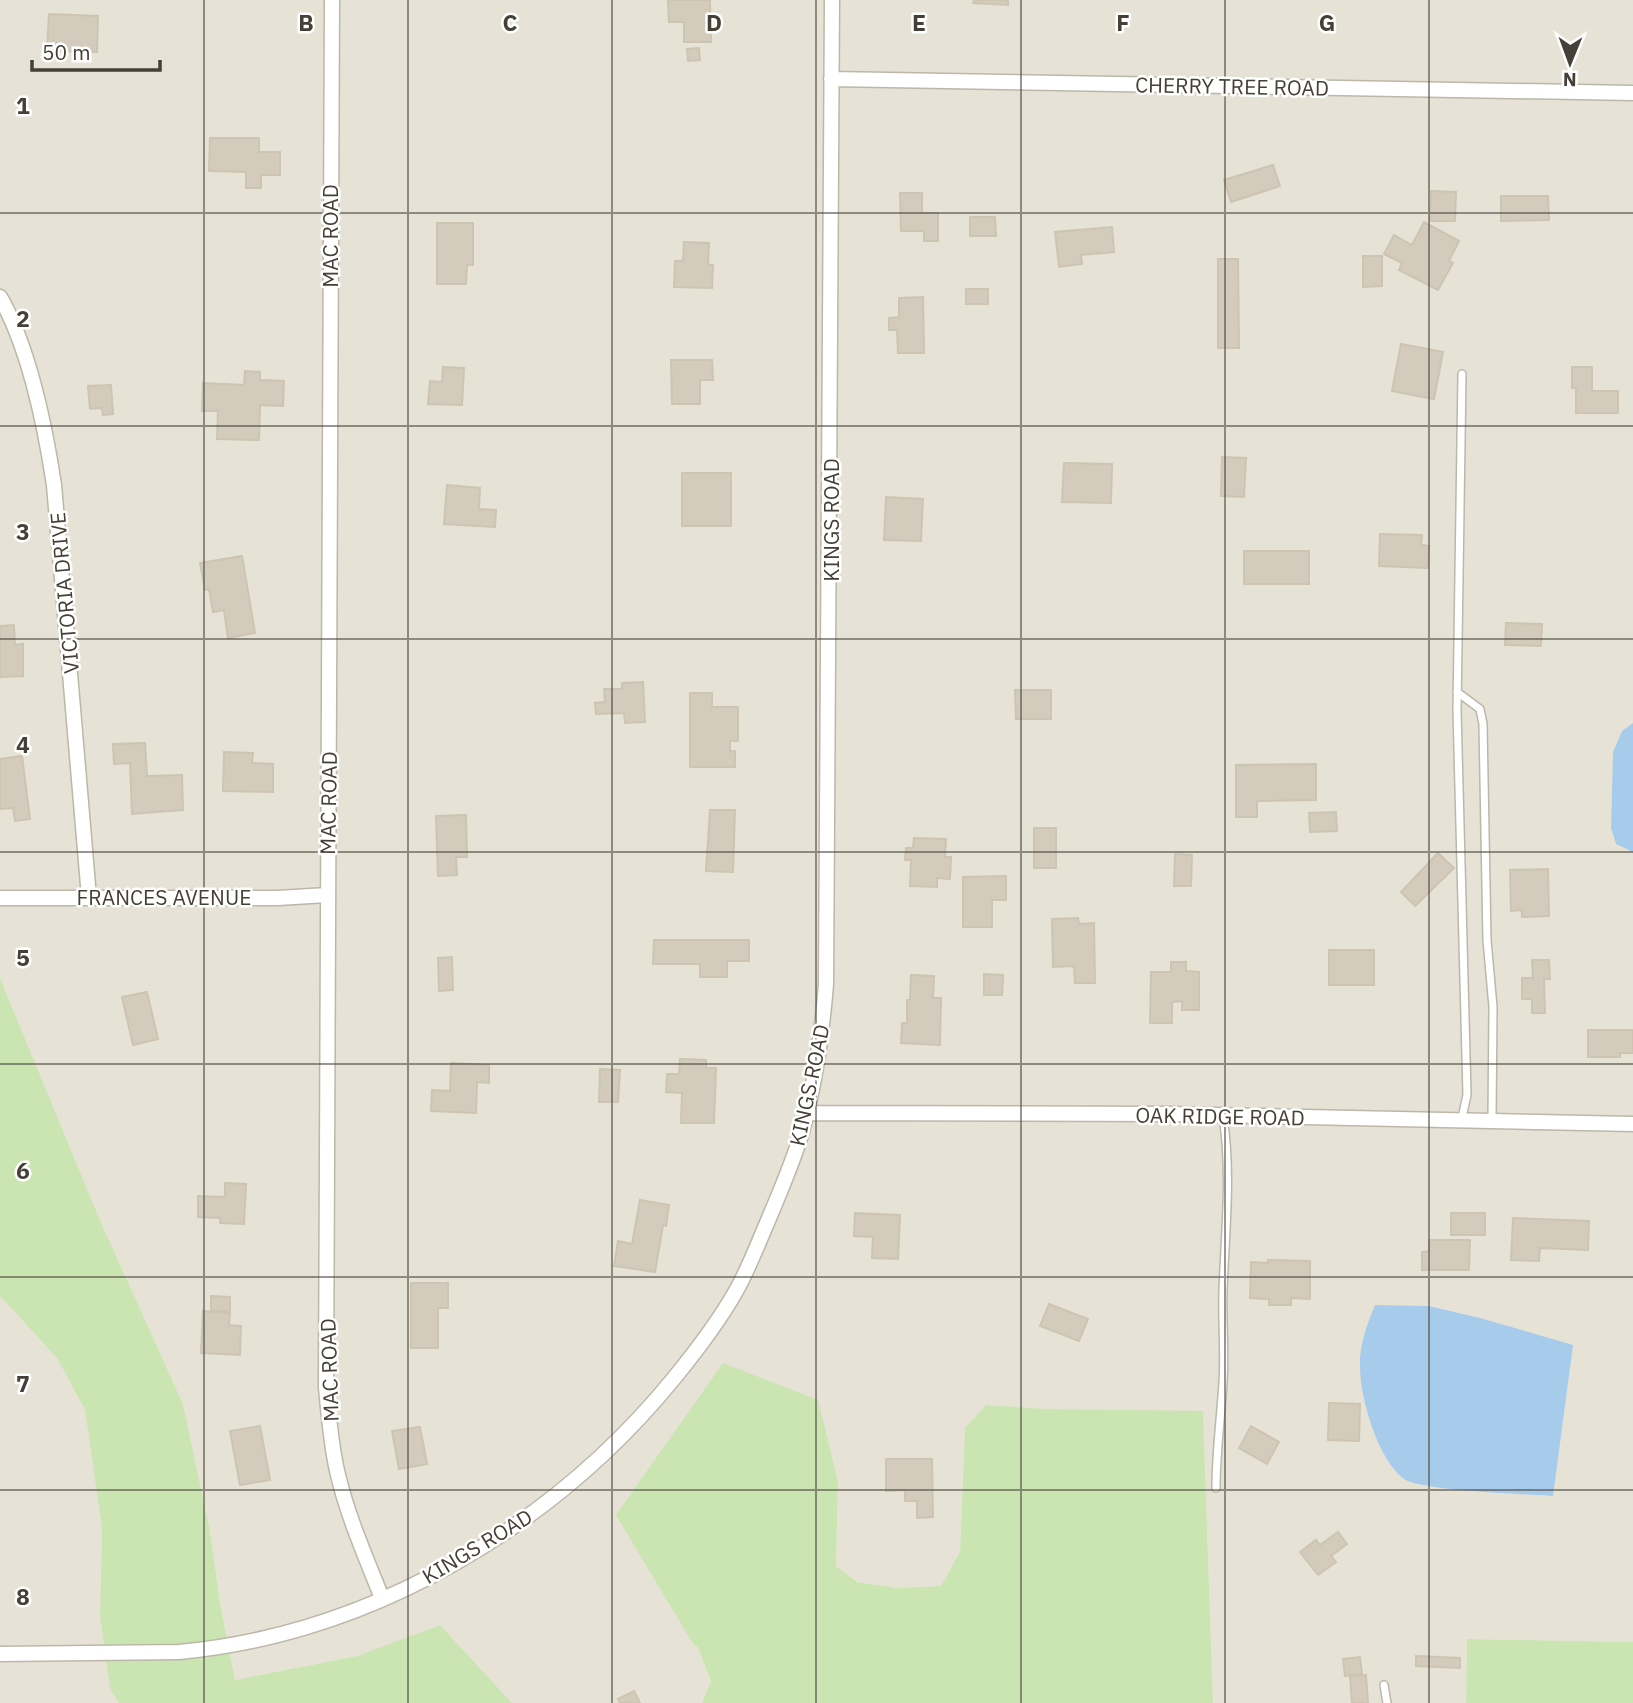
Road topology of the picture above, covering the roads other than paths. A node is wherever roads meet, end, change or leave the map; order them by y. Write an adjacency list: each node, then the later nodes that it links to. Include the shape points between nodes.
1 (332, 0): 8 (street, MAC ROAD)
2 (832, 0): 3 (street, KINGS ROAD)
3 (831, 79): 4 (street, CHERRY TREE ROAD); 11 (street, KINGS ROAD, via 827,984)
4 (1633, 93)
5 (0, 297): 9 (street, VICTORIA DRIVE, via 26,362 54,485)
6 (1462, 374): 7 (lane)
7 (1457, 692): 13 (lane, via 1467,1095); 14 (lane, via 1480,709 1483,724 1487,940 1493,1007)
8 (327, 895): 9 (street, FRANCES AVENUE); 17 (street, MAC ROAD, via 330,1432 353,1523)
9 (89, 897): 10 (street, FRANCES AVENUE)
10 (0, 898)
11 (806, 1113): 12 (street, OAK RIDGE ROAD); 17 (street, KINGS ROAD, via 790,1169 736,1291 650,1408 576,1479 505,1533 439,1572)
12 (1223, 1115): 13 (street, OAK RIDGE ROAD); 16 (lane, via 1229,1190)
13 (1461, 1122): 14 (street, OAK RIDGE ROAD)
14 (1492, 1122): 15 (street, OAK RIDGE ROAD)
15 (1633, 1124)
16 (1216, 1488)
17 (382, 1598): 18 (street, KINGS ROAD, via 299,1629 207,1649)
18 (0, 1654)
19 (1384, 1685): 20 (lane)
20 (1387, 1703)

